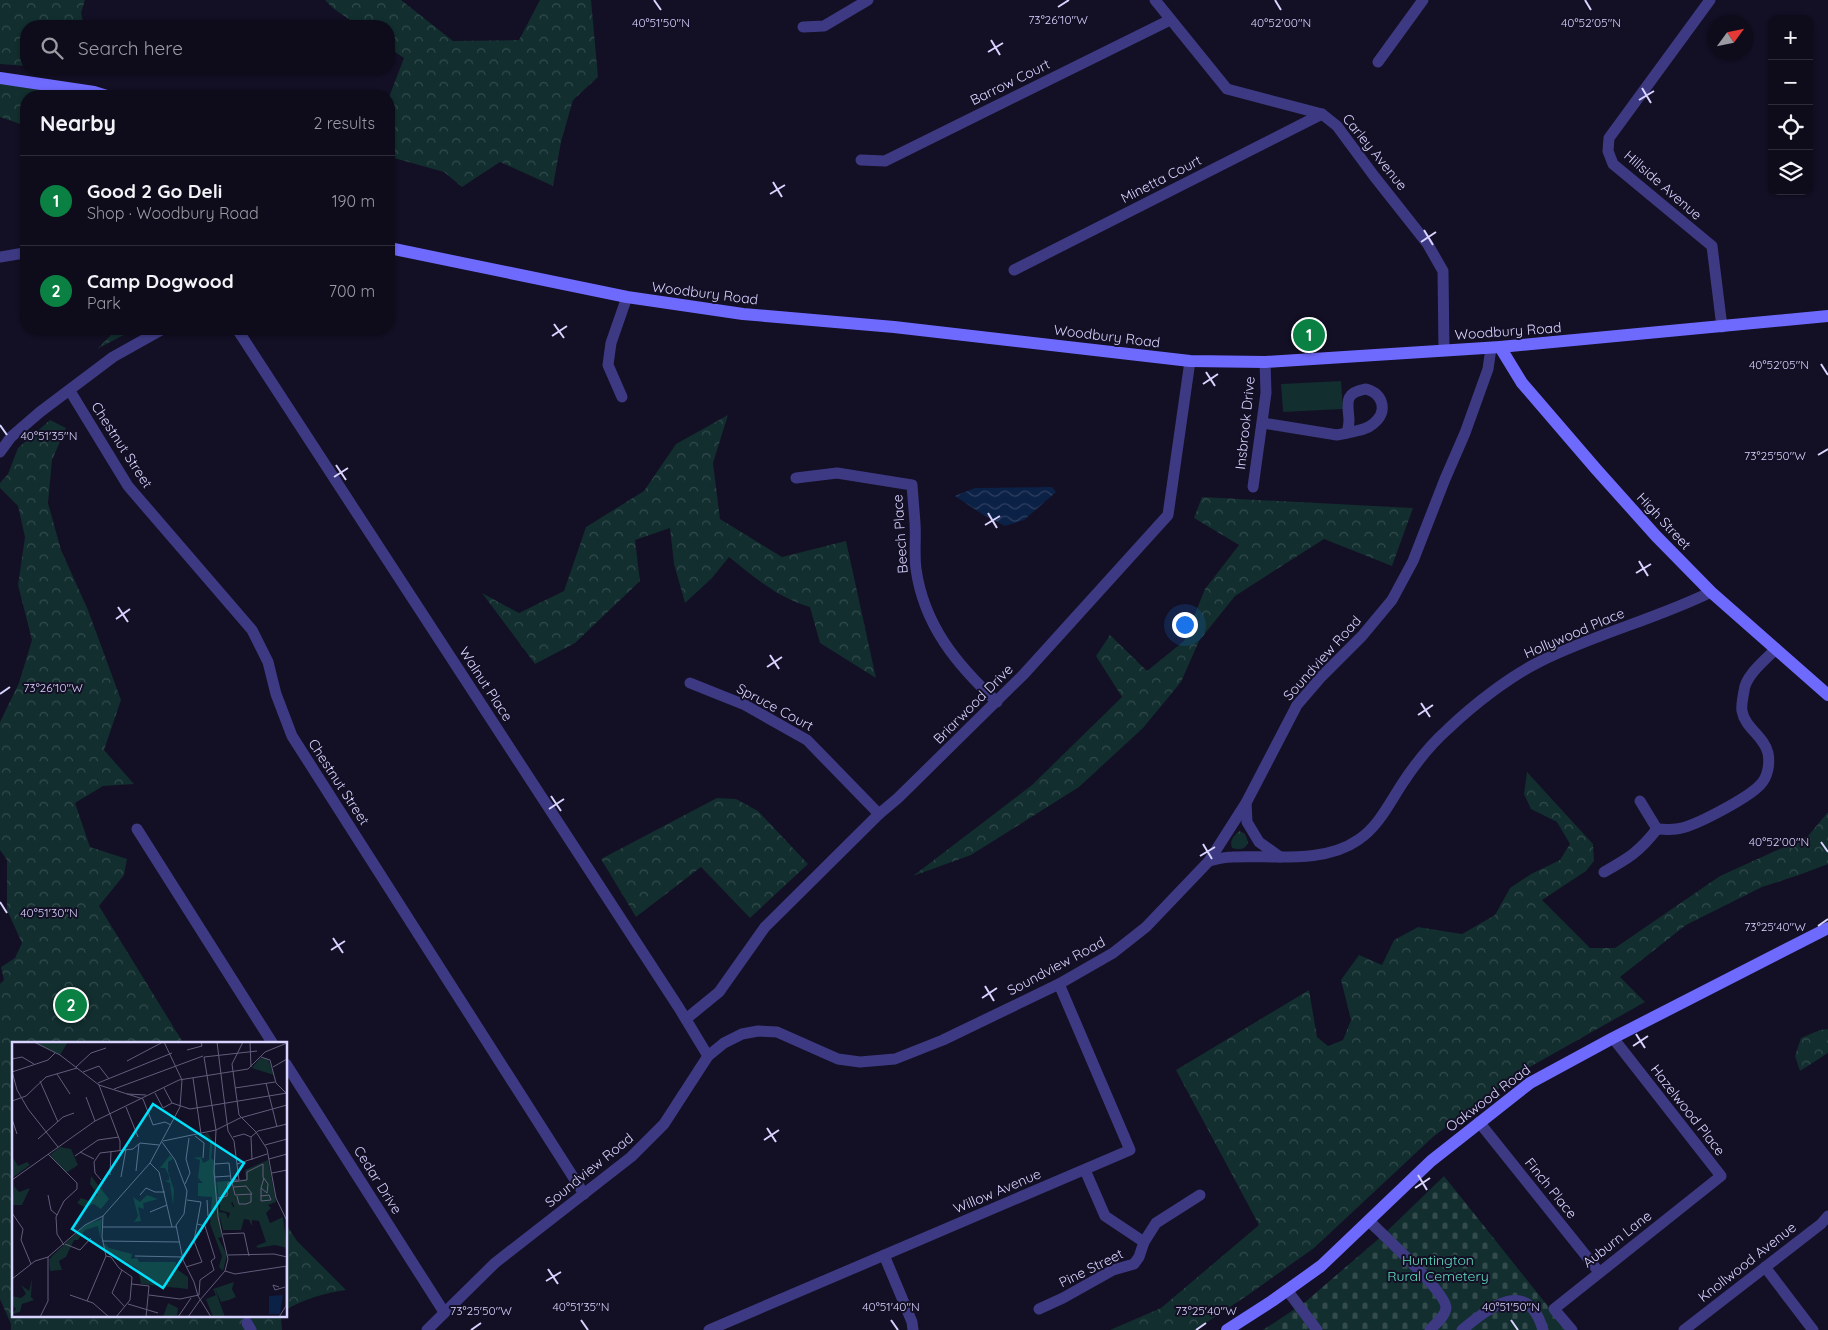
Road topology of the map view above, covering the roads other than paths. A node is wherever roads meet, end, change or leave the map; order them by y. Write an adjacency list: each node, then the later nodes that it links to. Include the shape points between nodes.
1 (868, 0): 6 (street, via 824,26)
2 (1155, 0): 5 (street, Carley Avenue)
3 (1423, 0): 7 (street)
4 (1710, 0): 18 (street, Hillside Avenue, via 1609,138 1608,151 1613,164 1628,178 1712,246)
5 (1170, 20): 10 (street, Carley Avenue, via 1227,89); 11 (street, Barrow Court, via 885,161)
6 (803, 27)
7 (1378, 62)
8 (0, 78): 9 (main road)
9 (81, 90)
10 (1322, 114): 15 (street, Minetta Court); 22 (street, Carley Avenue, via 1337,126 1427,243 1444,271)
11 (861, 160)
12 (395, 249): 16 (main road, Woodbury Road)
13 (20, 254): 14 (street)
14 (0, 257)
15 (1014, 270)
16 (627, 298): 23 (main road, Woodbury Road, via 743,314 894,327); 26 (street, via 611,343 608,365)
17 (1828, 316): 18 (main road, Woodbury Road)
18 (1722, 327): 21 (main road, Woodbury Road)
19 (152, 335): 25 (street, via 113,357)
20 (241, 335): 47 (street, Walnut Place)
21 (1496, 348): 22 (main road, Woodbury Road); 32 (main road, High Street, via 1596,469); 38 (street, Soundview Road, via 1431,519 1392,600 1297,706)
22 (1444, 350): 24 (main road, Woodbury Road)
23 (1190, 361): 24 (main road, Woodbury Road); 36 (street, Briarwood Drive, via 1168,515)
24 (1266, 362): 27 (street, Insbrook Drive)
25 (70, 391): 29 (street, via 11,437); 55 (street, Chestnut Street, via 128,486 252,630 268,662 292,736)
26 (622, 397)
27 (1263, 423): 28 (street, via 1337,435); 31 (street, Insbrook Drive)
28 (1347, 433)
29 (0, 452)
30 (796, 478): 36 (street, Beech Place, via 837,473 912,485 916,568 925,608 945,646 970,677)
31 (1254, 487)
32 (1711, 592): 33 (main road, High Street); 42 (street, Hollywood Place, via 1539,662 1479,702 1422,754 1379,820 1358,840 1333,852)
33 (1776, 649): 35 (main road, High Street); 41 (street, via 1750,677 1744,688 1742,711 1768,752 1766,776 1751,793 1701,820 1677,830)
34 (690, 683): 39 (street, Spruce Court, via 745,705 808,740)
35 (1827, 691)
36 (997, 702): 39 (street, Briarwood Drive)
37 (1640, 801): 41 (street)
38 (1246, 803): 42 (street, via 1247,822 1259,842); 43 (street, Soundview Road)
39 (879, 814): 47 (street, Briarwood Drive, via 765,927 719,992)
40 (136, 829): 49 (street)
41 (1657, 829): 44 (street, via 1630,858)
42 (1280, 858): 43 (street, Hollywood Place, via 1231,857)
43 (1209, 861): 46 (street, Soundview Road, via 1146,927 1113,953)
44 (1604, 872)
45 (1828, 928): 48 (main road, Oakwood Road)
46 (1059, 984): 50 (street, Soundview Road, via 895,1060 860,1062 838,1059 777,1032 758,1031 742,1034); 53 (street, Willow Avenue, via 1130,1150)
47 (686, 1019): 50 (street, Walnut Place)
48 (1613, 1038): 52 (main road, Oakwood Road, via 1530,1083); 54 (street, Hazelwood Place)
49 (272, 1042)
50 (708, 1056): 55 (street, Soundview Road, via 664,1124 631,1157)
51 (288, 1067): 65 (street, Cedar Drive)
52 (1479, 1122): 58 (main road, Oakwood Road, via 1431,1161); 62 (street, Finch Place)
53 (1085, 1170): 59 (street, Pine Street, via 1104,1216); 60 (street, Willow Avenue)
54 (1721, 1176): 62 (street, Auburn Lane)
55 (584, 1194): 65 (street, Soundview Road, via 495,1264)
56 (1200, 1195): 59 (street, Pine Street, via 1156,1223)
57 (1828, 1216): 61 (street, Knollwood Avenue)
58 (1369, 1222): 63 (main road, Oakwood Road, via 1321,1266); 71 (street, via 1441,1295 1446,1308)
59 (1144, 1242): 64 (street, Pine Street, via 1134,1264 1113,1270)
60 (884, 1255): 67 (street, Willow Avenue); 68 (street)
61 (1765, 1267): 75 (street, Knollwood Avenue); 76 (street)
62 (1599, 1272): 74 (street, Auburn Lane, via 1554,1309)
63 (1287, 1290): 69 (main road, Oakwood Road); 70 (street)
64 (1039, 1309)
65 (444, 1312): 66 (street, Soundview Road)
66 (427, 1330)
67 (709, 1330)
68 (913, 1330)
69 (1227, 1330)
70 (1317, 1330)
71 (1430, 1330)
72 (1462, 1330): 73 (street, via 1498,1303 1515,1300 1523,1301 1536,1311)
73 (1543, 1330)
74 (1572, 1330)
75 (1684, 1330)
76 (1812, 1330)

